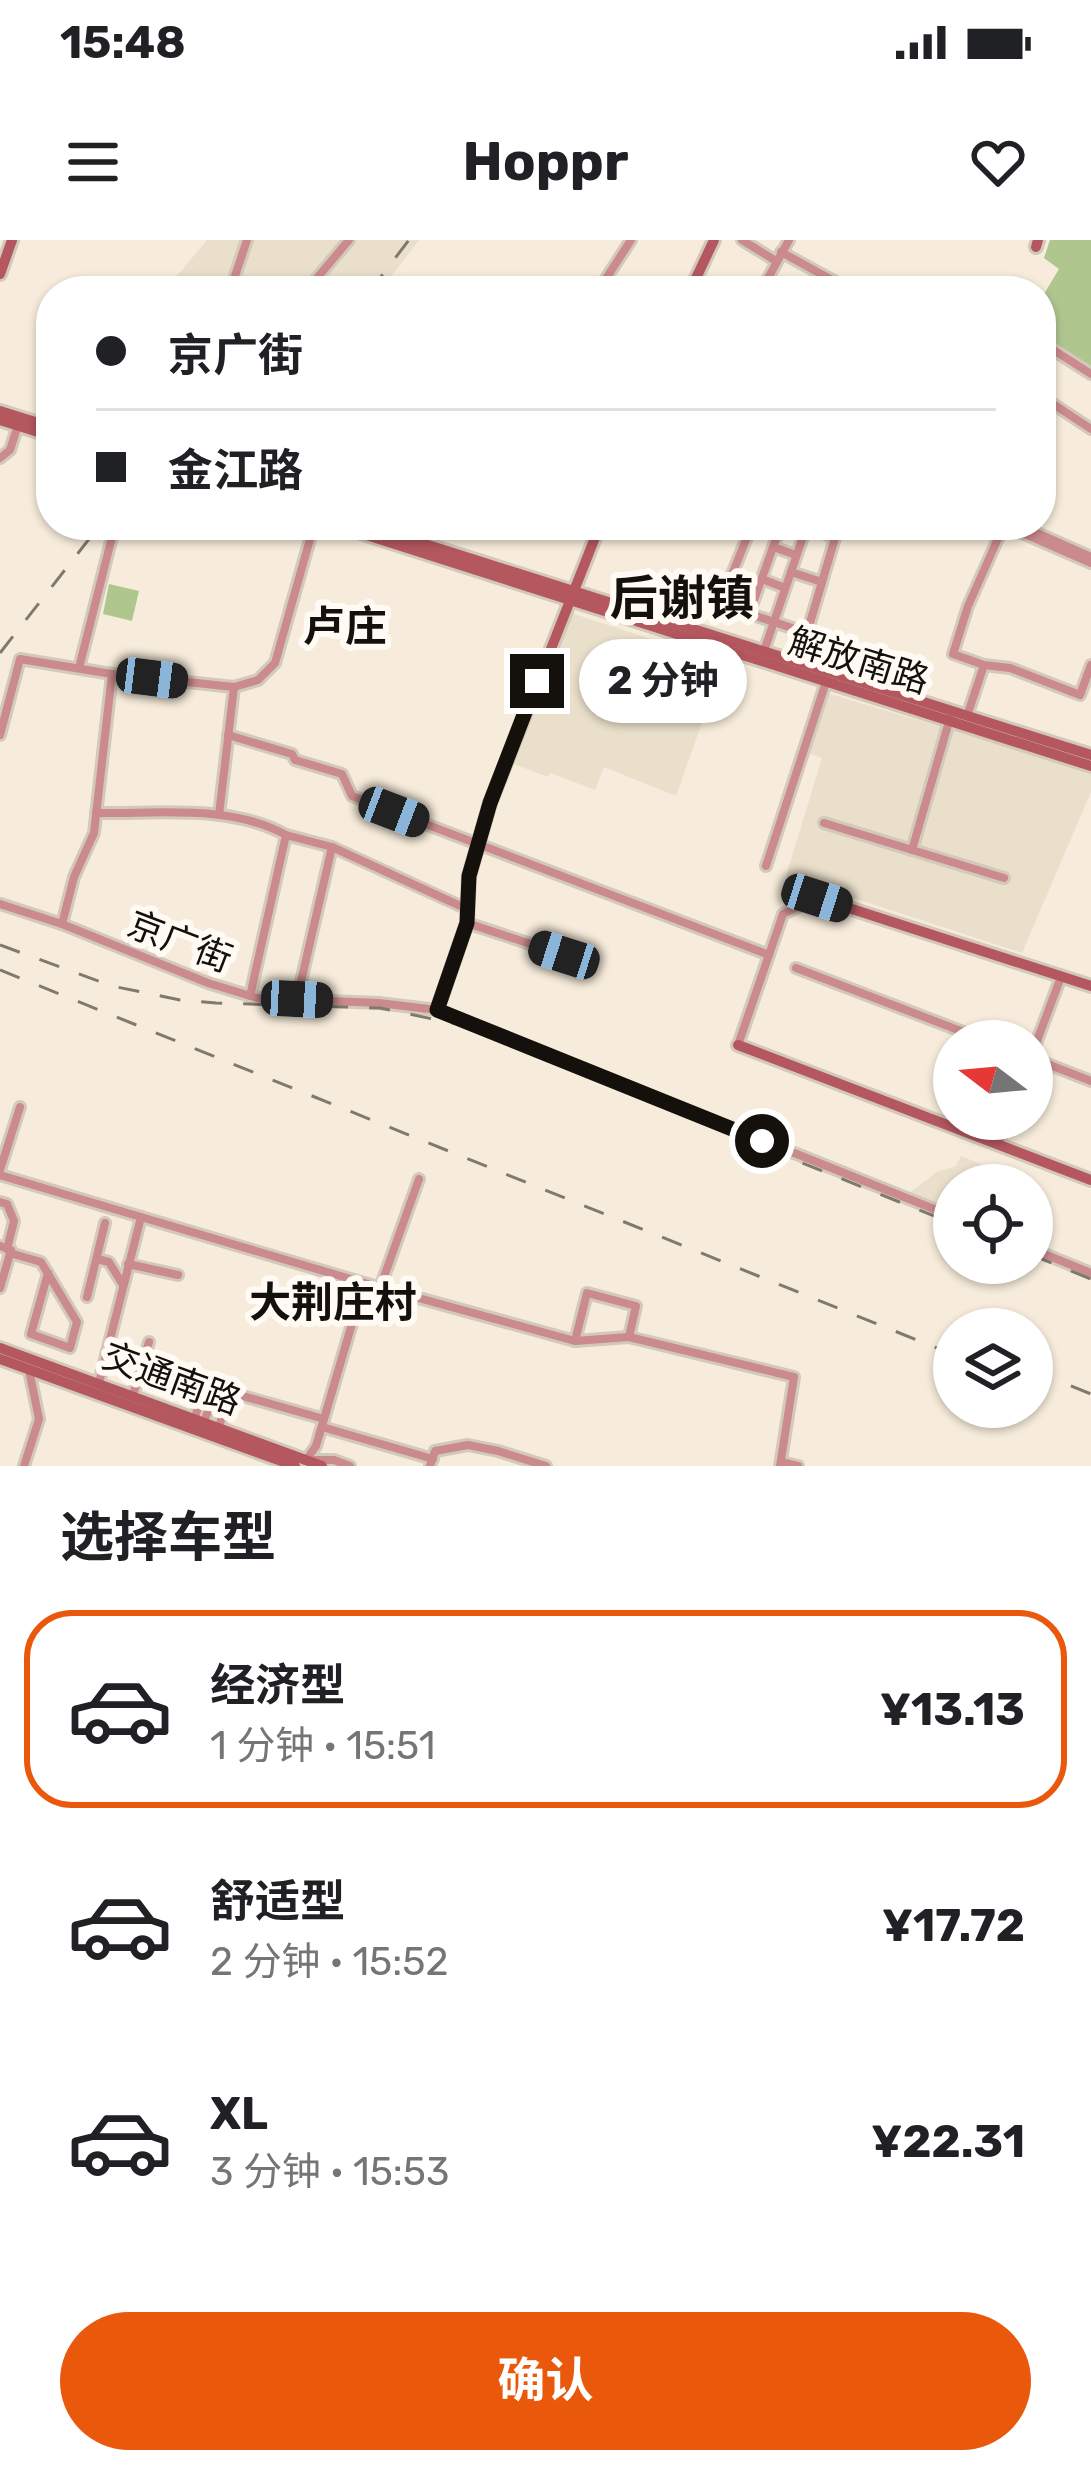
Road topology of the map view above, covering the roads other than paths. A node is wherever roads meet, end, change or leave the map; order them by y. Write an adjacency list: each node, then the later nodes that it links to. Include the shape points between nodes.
1 (12, 240): 9 (main road)
2 (247, 240): 10 (street)
3 (349, 240): 11 (street)
4 (631, 240): 12 (street)
5 (742, 240): 8 (street)
6 (789, 240): 8 (street)
7 (709, 242): 13 (main road)
8 (778, 256): 14 (street); 15 (street)
9 (0, 274)
10 (235, 276)
11 (319, 276)
12 (608, 276)
13 (696, 276)
14 (768, 276)
15 (820, 276)
16 (1056, 352): 17 (street)
17 (1091, 374)
18 (1056, 406): 23 (street)
19 (0, 415): 20 (main road); 21 (main road)
20 (18, 425): 22 (main road); 24 (street)
21 (36, 426)
22 (36, 428)
23 (1091, 429)
24 (2, 454)
25 (111, 540): 50 (street)
26 (310, 540): 53 (street, via 274,663)
27 (385, 540): 44 (main road, 解放南路)
28 (429, 540): 44 (main road, 解放南路)
29 (594, 540): 44 (main road)
30 (746, 540): 45 (street, via 720,604)
31 (776, 540): 37 (street)
32 (802, 540): 38 (street)
33 (834, 540): 42 (street)
34 (997, 540): 48 (street, via 952,654)
35 (1041, 540): 39 (street)
36 (1050, 540): 39 (street)
37 (773, 547): 38 (street); 41 (street)
38 (796, 555): 40 (street)
39 (1091, 560)
40 (790, 572): 42 (street); 43 (street)
41 (762, 579): 43 (street); 45 (street)
42 (822, 582): 46 (street, via 807,633)
43 (785, 587): 46 (street)
44 (571, 596): 47 (main road, 解放南路); 52 (main road, 解放南路); 64 (main road)
45 (749, 614): 46 (street)
46 (774, 622): 47 (street)
47 (764, 651): 54 (main road, 解放南路)
48 (984, 664): 49 (street, via 1080,695); 55 (street)
49 (1091, 665)
50 (79, 668): 51 (street); 56 (street, via 20,659)
51 (112, 674): 53 (street); 60 (street)
52 (826, 682): 54 (main road, 解放南路); 67 (street)
53 (234, 688): 57 (street)
54 (951, 715): 55 (main road, 解放南路); 59 (main road, 解放南路); 66 (street)
55 (967, 716): 58 (main road, 解放南路)
56 (0, 735)
57 (228, 735): 61 (street); 64 (street, via 342,774 352,796)
58 (1091, 755)
59 (1091, 766)
60 (96, 813): 61 (street); 73 (street)
61 (219, 815): 63 (street)
62 (824, 823): 66 (street)
63 (286, 835): 65 (street); 79 (street)
64 (479, 844): 72 (main road); 75 (street)
65 (332, 847): 72 (street); 80 (street)
66 (912, 850): 68 (street)
67 (766, 866)
68 (1004, 878)
69 (796, 891): 70 (main road)
70 (817, 898): 75 (street, via 783,914); 77 (main road)
71 (0, 904): 73 (street, 京广街)
72 (468, 916): 74 (street); 81 (main road)
73 (62, 924): 79 (street, 京广街)
74 (564, 955)
75 (769, 955): 84 (street)
76 (796, 968): 82 (street)
77 (1062, 976): 78 (main road); 83 (street)
78 (1091, 985)
79 (250, 996): 80 (street, 京广街)
80 (297, 999): 81 (street, 京广街)
81 (437, 1010): 94 (street, 京广街)
82 (933, 1020)
83 (1046, 1020)
84 (738, 1046): 89 (main road)
85 (1053, 1065): 86 (street)
86 (1091, 1081)
87 (20, 1107): 90 (street)
88 (1000, 1140): 89 (street)
89 (998, 1145): 92 (main road)
90 (0, 1173): 95 (street)
91 (419, 1179): 107 (street)
92 (1091, 1180)
93 (0, 1202): 97 (street, via 14,1221)
94 (933, 1209)
95 (141, 1217): 100 (street); 104 (street)
96 (105, 1223): 99 (street)
97 (6, 1249): 101 (street, via 41,1262); 106 (street)
98 (1053, 1258): 102 (street)
99 (97, 1259): 105 (street, via 109,1262); 108 (street)
100 (128, 1264): 103 (street); 105 (street)
101 (48, 1273): 101 (street, via 77,1322 70,1348 31,1334)
102 (1091, 1274)
103 (178, 1275)
104 (364, 1283): 107 (street); 118 (street)
105 (123, 1285): 115 (street)
106 (0, 1288)
107 (380, 1288): 110 (street)
108 (87, 1297)
109 (629, 1337): 110 (street); 110 (street, via 636,1306 587,1293); 121 (street, via 794,1377)
110 (575, 1341)
111 (149, 1342): 116 (street)
112 (0, 1348): 115 (main road, 交通南路)
113 (0, 1359): 114 (main road, 交通南路)
114 (28, 1369): 116 (main road, 交通南路); 123 (street, via 39,1419)
115 (99, 1383): 116 (main road, 交通南路)
116 (139, 1401): 117 (main road, 交通南路); 122 (main road, 交通南路)
117 (200, 1420): 118 (street, via 204,1385); 119 (main road, 交通南路); 119 (street, via 214,1394 227,1399)
118 (323, 1423): 120 (street); 122 (street)
119 (219, 1427): 122 (main road, 交通南路)
120 (432, 1462): 126 (street, via 435,1451 468,1445)
121 (781, 1464): 127 (street)
122 (302, 1465): 124 (main road, 交通南路); 125 (street)
123 (24, 1466)
124 (322, 1466)
125 (350, 1466)
126 (546, 1466)
127 (797, 1466)

